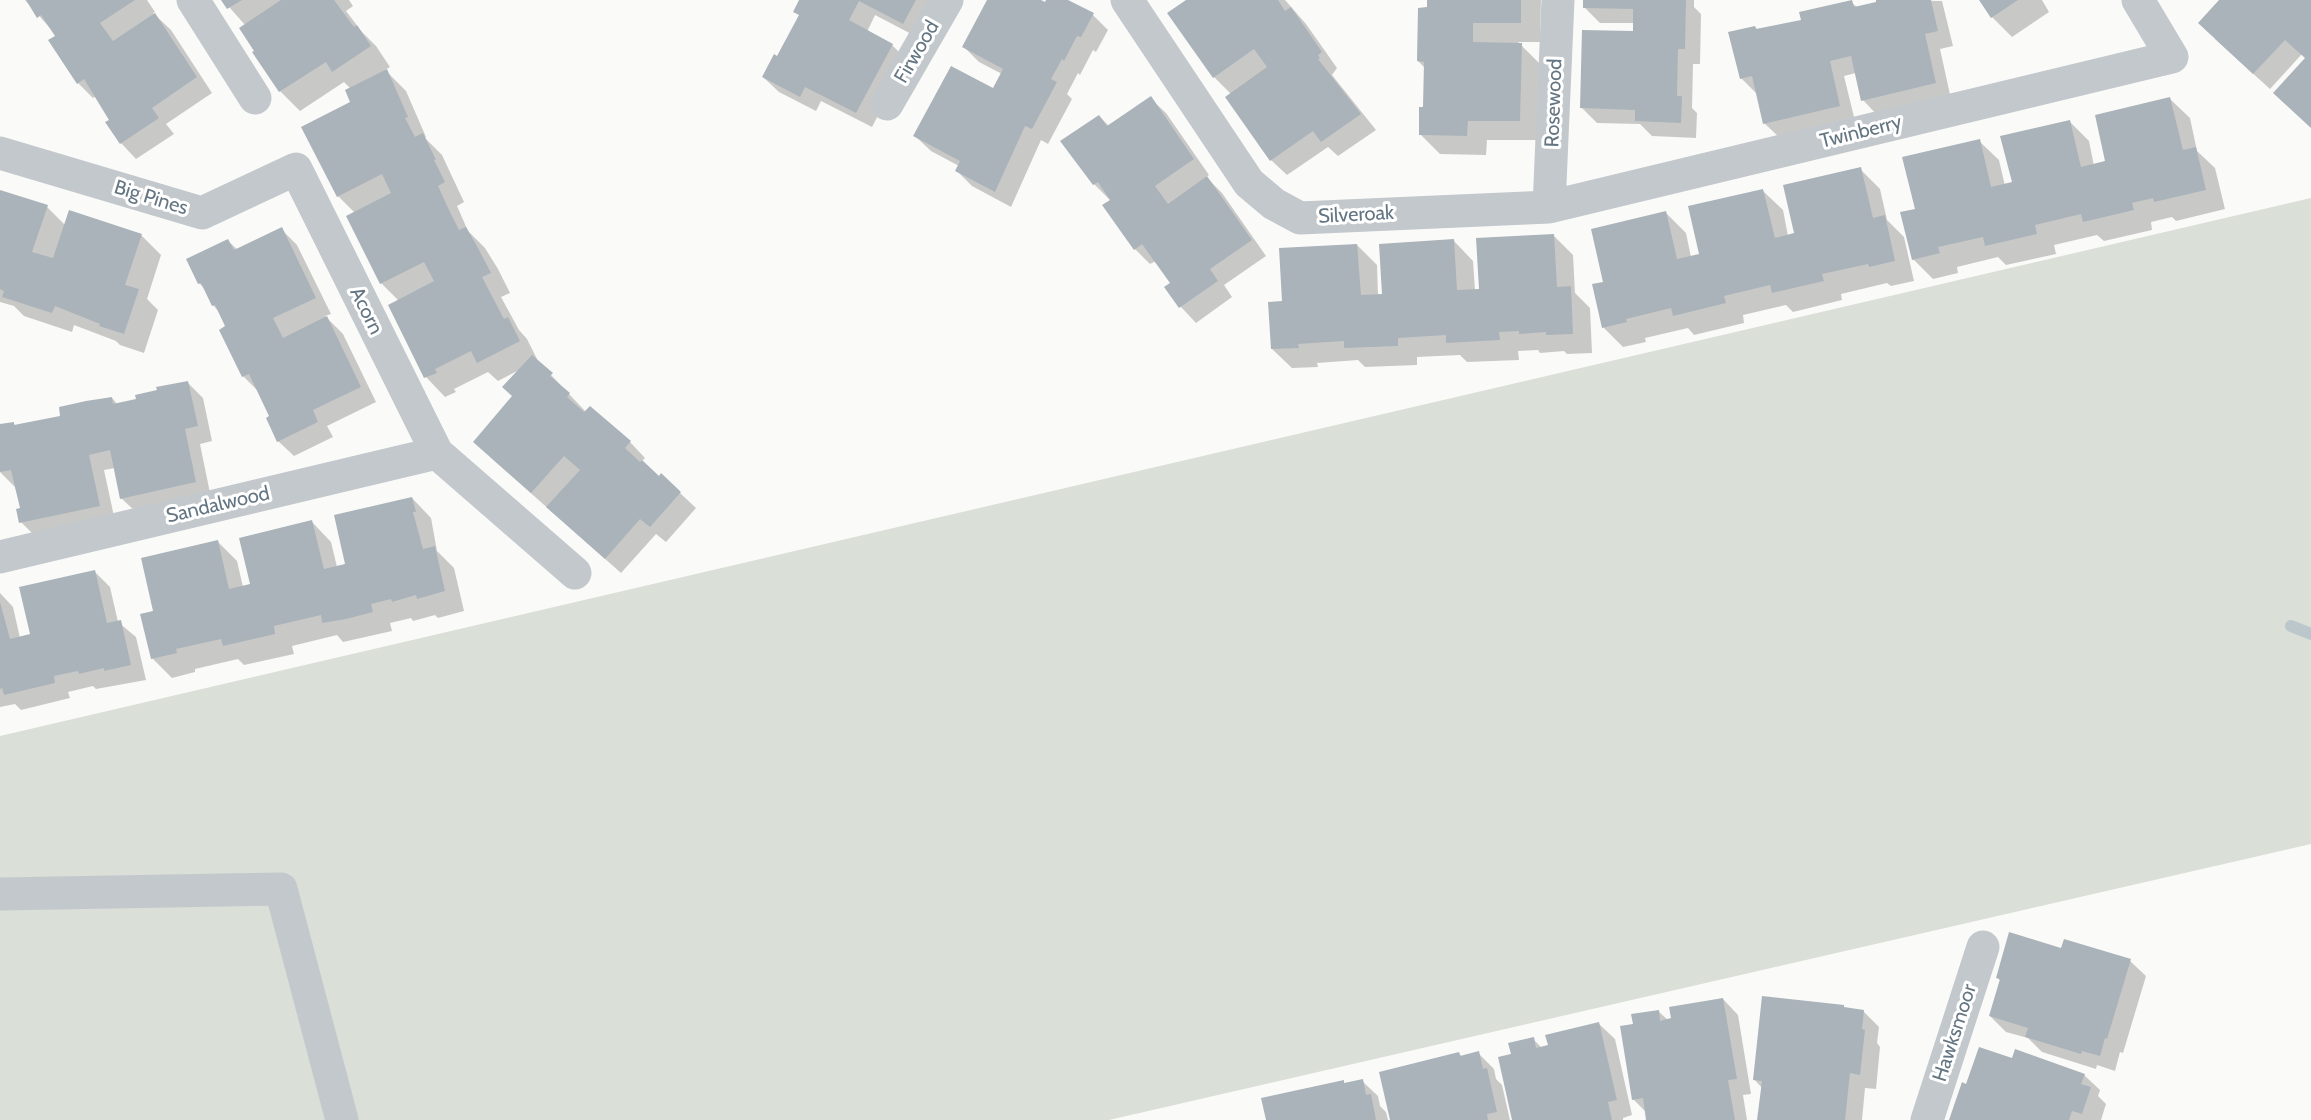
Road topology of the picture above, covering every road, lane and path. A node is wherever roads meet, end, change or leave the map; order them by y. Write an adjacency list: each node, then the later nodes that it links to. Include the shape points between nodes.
1 (193, 0): 6 (street)
2 (947, 0): 7 (street, Firwood)
3 (1127, 0): 10 (street, Silveroak, via 1249,183 1274,204 1300,218)
4 (1558, 0): 10 (street, Rosewood)
5 (2138, 0): 10 (street, Twinberry, via 2172,57)
6 (255, 98)
7 (887, 104)
8 (0, 153): 9 (street, Big Pines, via 202,213)
9 (296, 169): 11 (street, Acorn)
10 (1549, 207)
11 (437, 453): 12 (street, Sandalwood); 13 (street)
12 (0, 557)
13 (575, 573)
14 (0, 894): 16 (street, via 281,889)
15 (1983, 947): 17 (street, Hawksmoor)
16 (342, 1120)
17 (1927, 1120)

